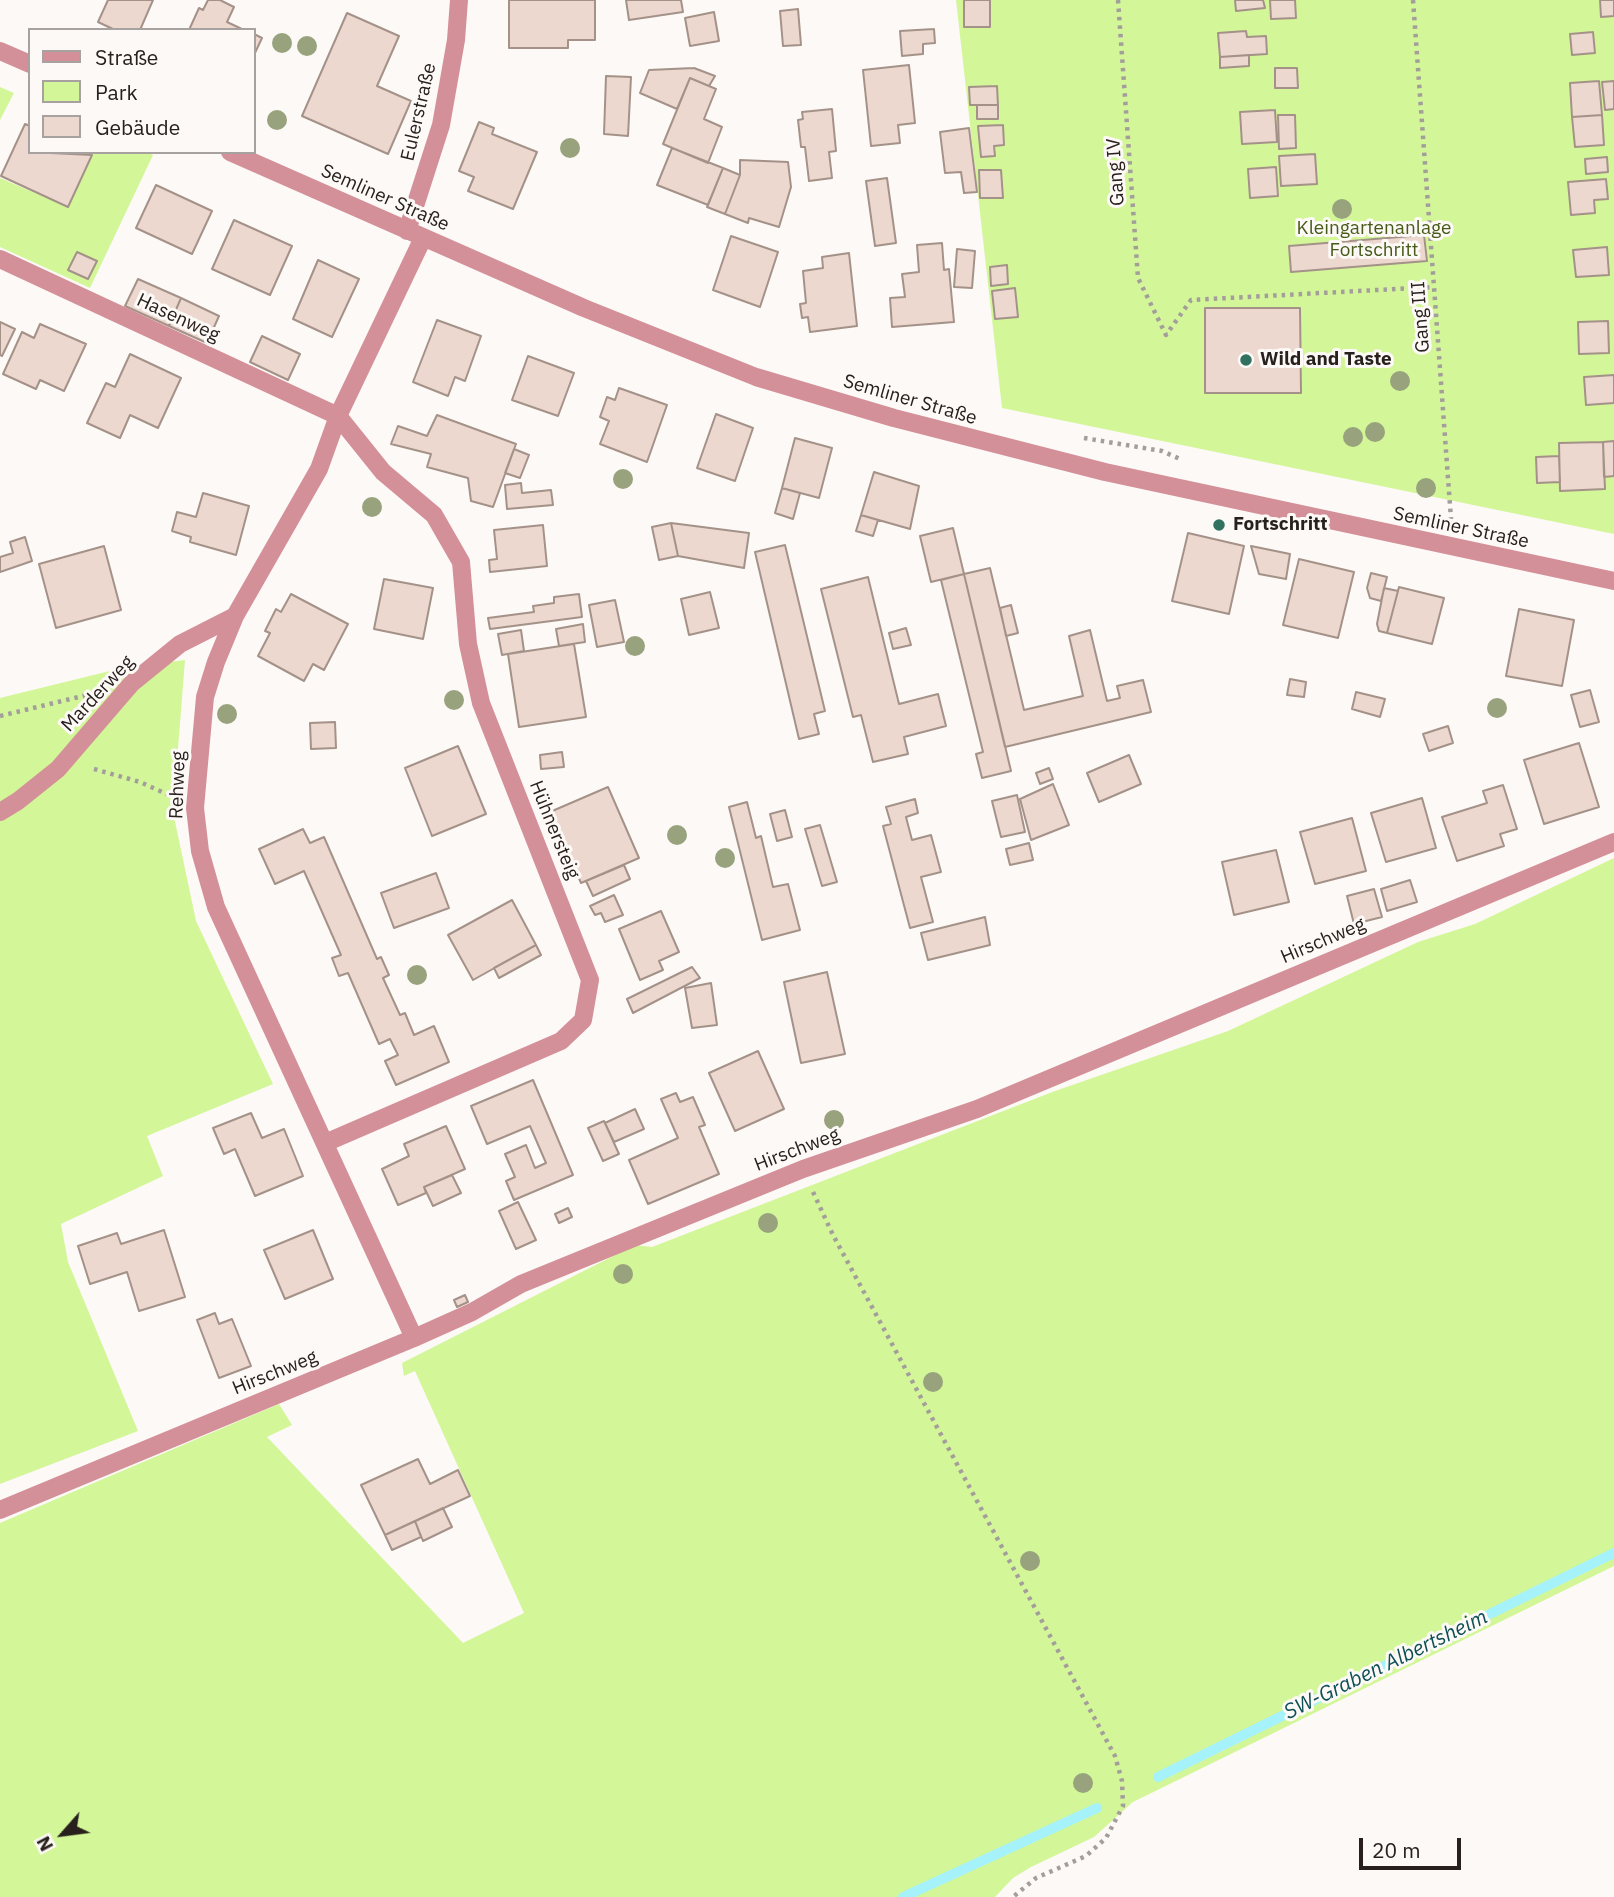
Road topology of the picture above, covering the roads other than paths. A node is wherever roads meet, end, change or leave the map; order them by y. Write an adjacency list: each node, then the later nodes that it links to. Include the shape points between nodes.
1 (459, 0): 5 (street, Eulerstraße, via 441,125)
2 (0, 51): 3 (street)
3 (28, 63)
4 (235, 154): 5 (street, Semliner Straße)
5 (415, 234): 7 (street, Rehweg); 8 (street, Semliner Straße, via 756,377 880,414 1105,472)
6 (0, 258): 7 (street, Hasenweg)
7 (338, 416): 9 (street, Rehweg, via 319,469); 12 (street, Hühnersteig, via 383,472 434,515 461,562 468,644 481,703 590,980 583,1020 561,1041)
8 (1614, 581)
9 (235, 616): 10 (street, Marderweg, via 180,644 132,683 58,769); 12 (street, Rehweg, via 205,696 195,808 200,851 216,907)
10 (0, 811)
11 (1614, 842): 13 (street, Hirschweg, via 977,1109 803,1169 521,1284)
12 (326, 1143): 13 (street, Rehweg)
13 (414, 1338): 14 (street, Hirschweg)
14 (0, 1510)

